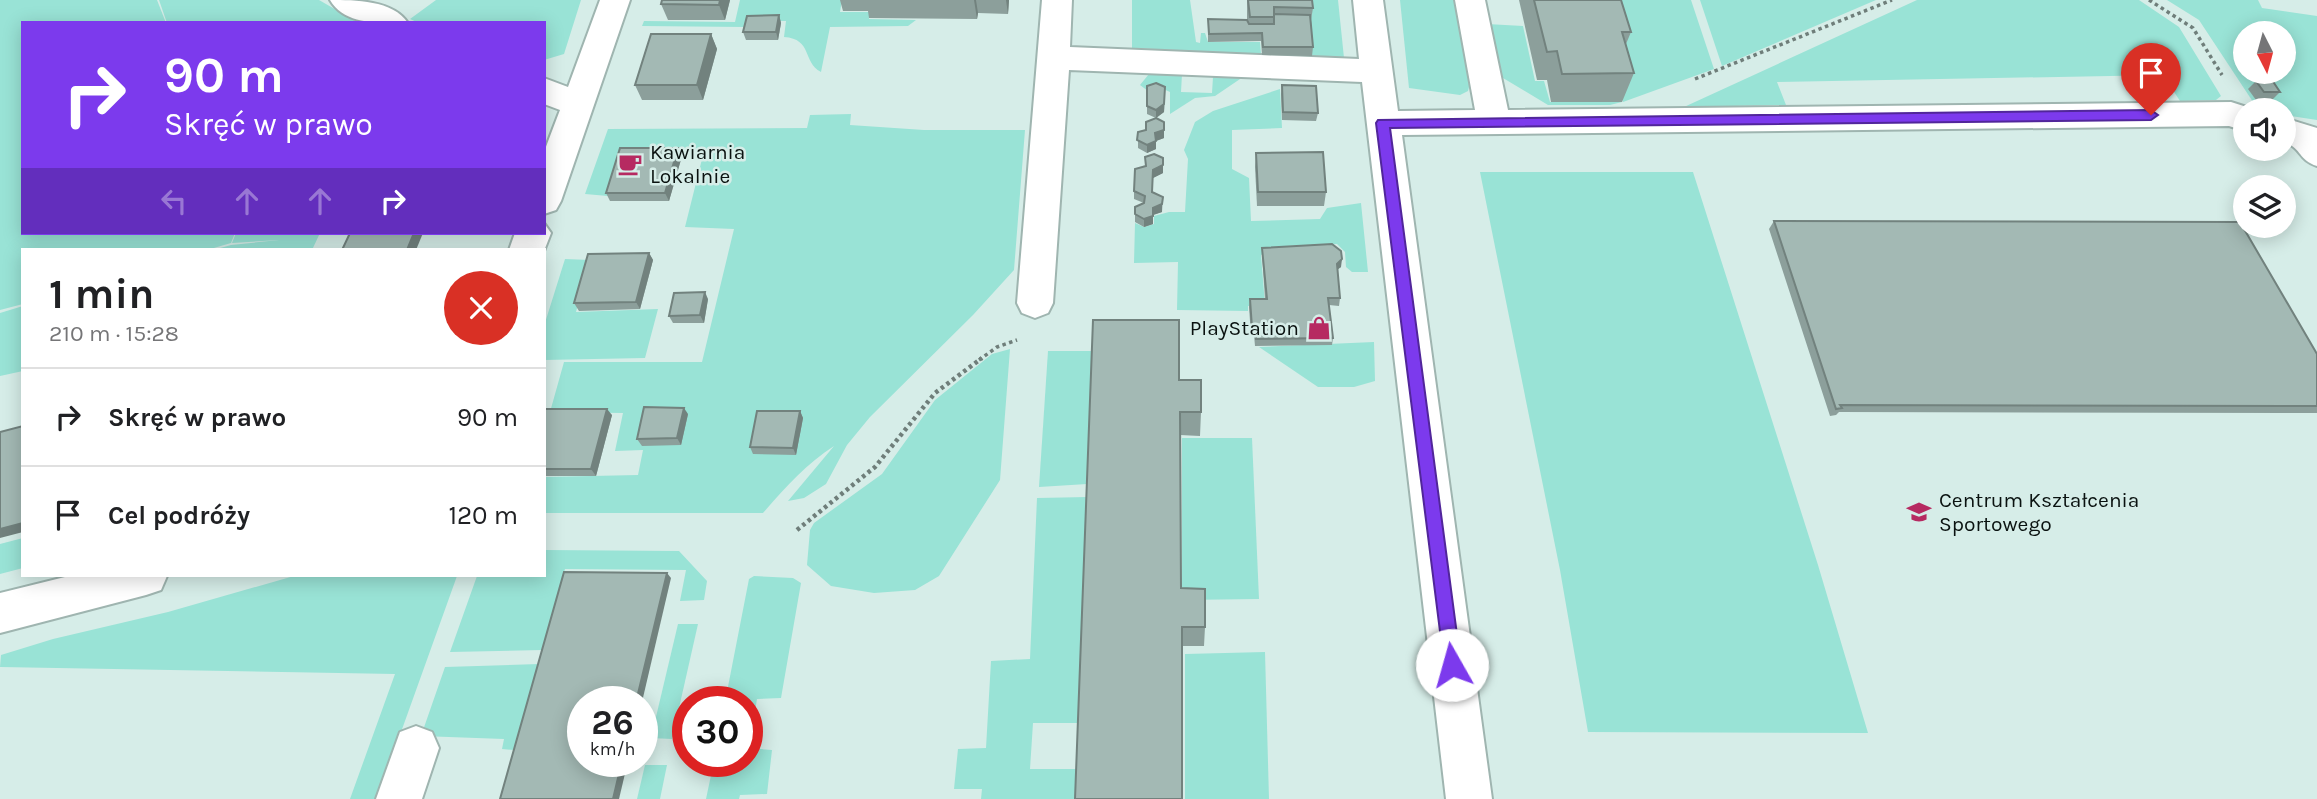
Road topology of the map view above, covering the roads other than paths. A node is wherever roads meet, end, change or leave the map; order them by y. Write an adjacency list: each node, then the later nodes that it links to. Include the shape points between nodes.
1 (345, 0): 6 (street)
2 (615, 0): 10 (street)
3 (1057, 0): 7 (street)
4 (1368, 0): 8 (street)
5 (1470, 0): 13 (street)
6 (389, 21)
7 (1054, 58): 8 (street); 15 (street)
8 (1377, 71): 12 (street)
9 (546, 91): 10 (street)
10 (578, 105): 14 (street)
11 (2233, 115): 13 (street)
12 (1383, 123): 13 (street); 20 (street)
13 (1494, 123)
14 (546, 195)
15 (1035, 303)
16 (142, 577): 17 (street)
17 (0, 613)
18 (416, 748): 19 (street)
19 (399, 799)
20 (1469, 799)

